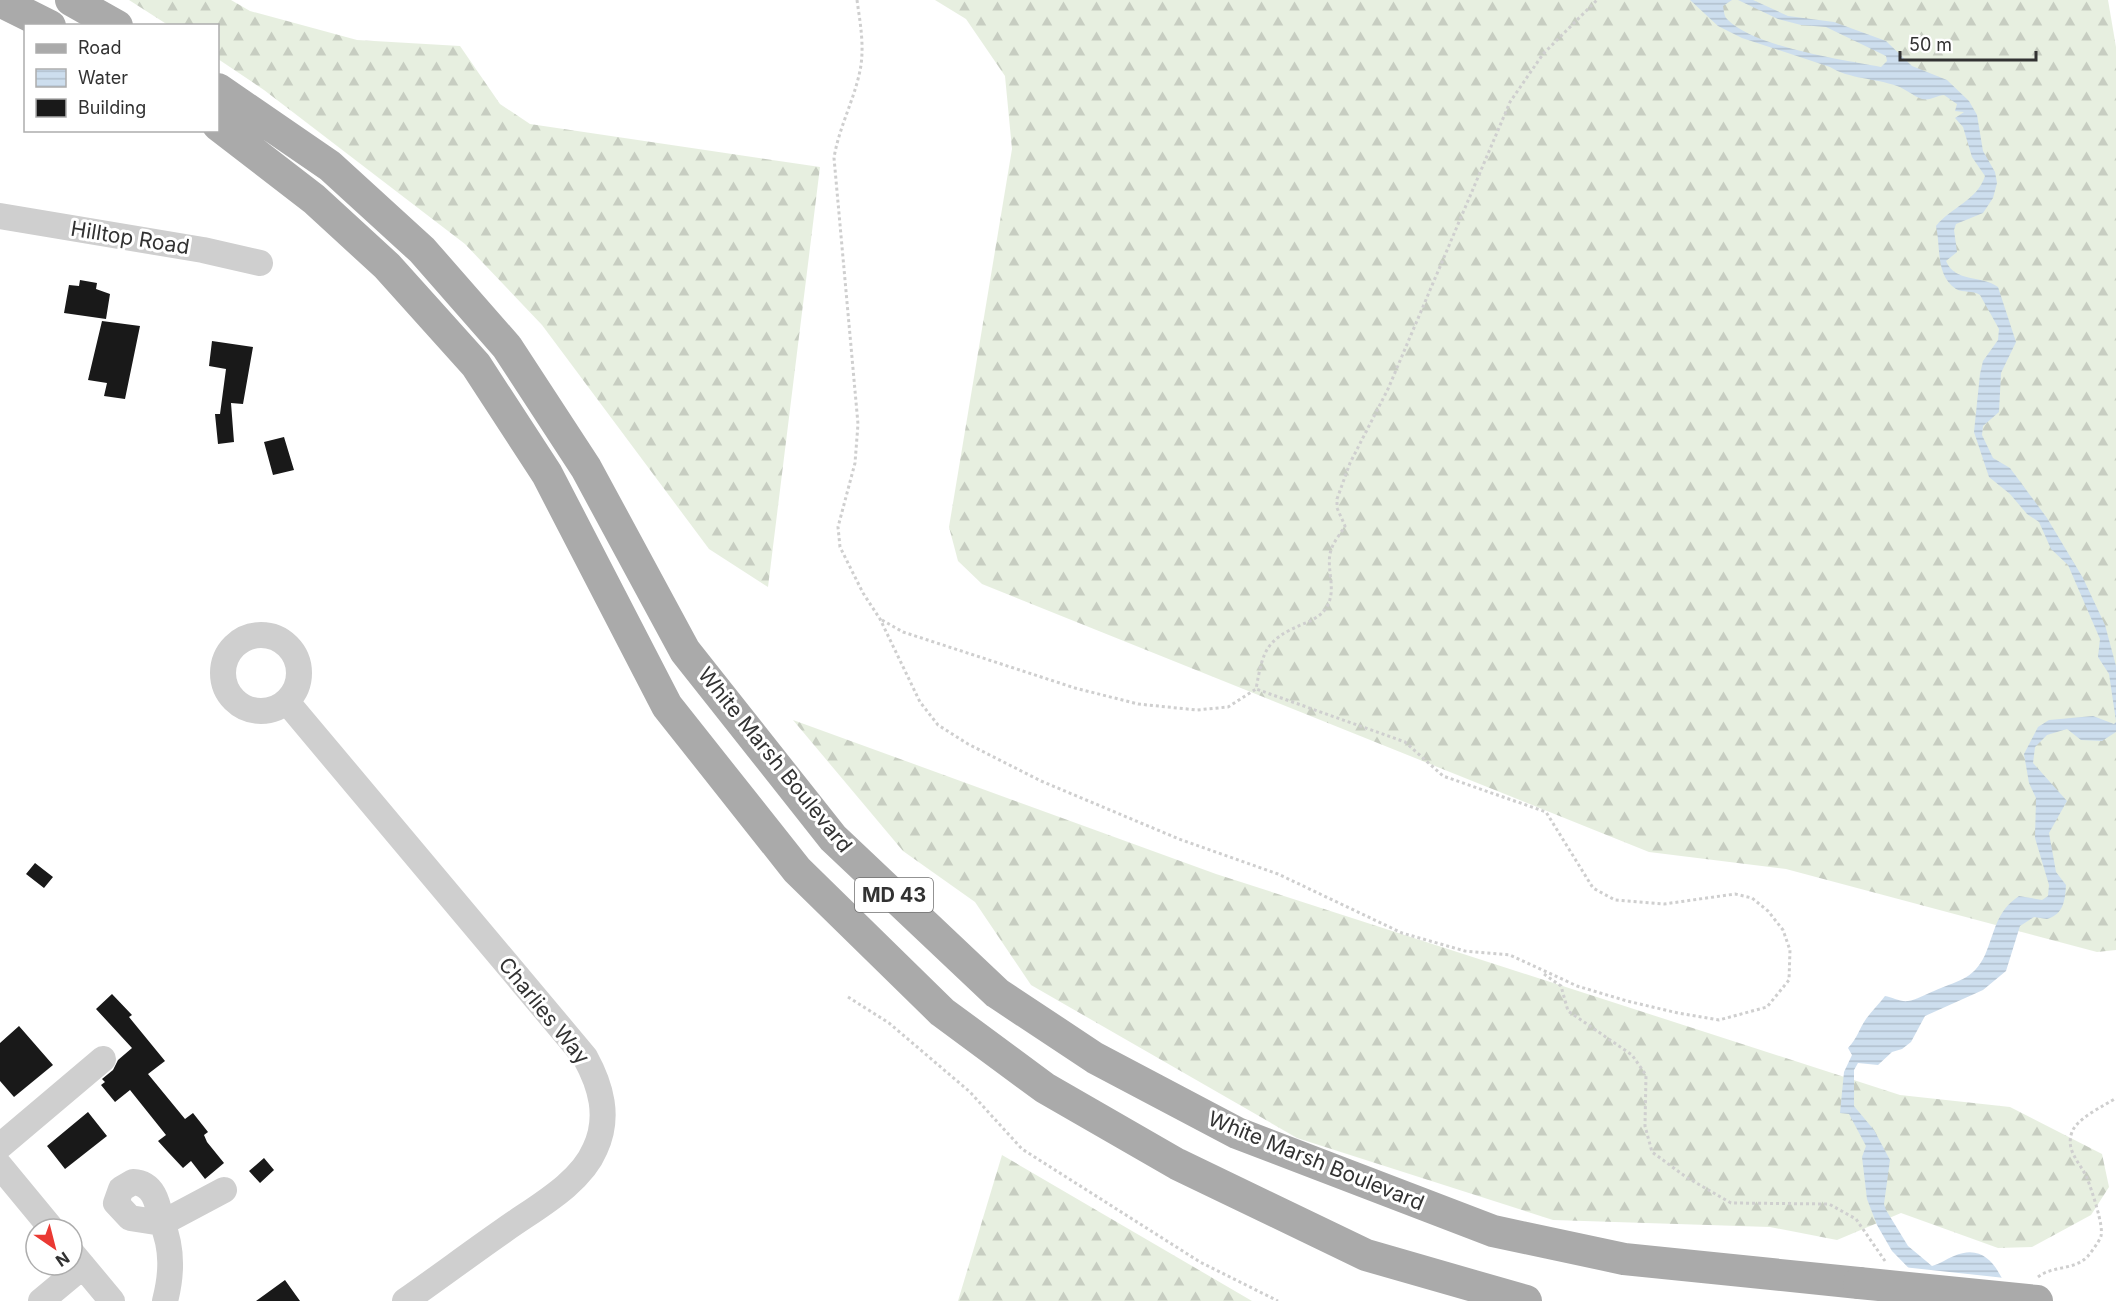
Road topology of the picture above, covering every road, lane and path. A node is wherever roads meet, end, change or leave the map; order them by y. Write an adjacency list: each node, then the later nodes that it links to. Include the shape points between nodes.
1 (71, 0): 6 (main road)
2 (857, 0): 11 (path, via 861,65 834,158 858,424 855,463 838,527 840,547)
3 (1597, 0): 12 (path, via 1543,54 1510,102 1388,389 1350,463 1337,499 1345,526 1331,549 1332,585 1326,608 1313,620 1290,629 1270,644 1260,661)
4 (0, 1): 5 (main road)
5 (46, 24)
6 (113, 24)
7 (219, 90): 25 (main road, White Marsh Boulevard / MD 43, bridge, via 330,166 422,250 507,347 586,468 685,651 833,838 997,993 1095,1058 1237,1133 1493,1231 1624,1259 1859,1283)
8 (219, 126): 31 (main road, MD 43, via 314,200 387,266 476,365 547,474 667,706 796,870 942,1012 1046,1088 1177,1164 1366,1255)
9 (0, 216): 10 (street, Hilltop Road)
10 (260, 263)
11 (880, 619): 12 (path, via 903,632 1075,688 1138,704 1197,710 1228,707); 14 (path, via 920,702 938,725 999,762 1179,839 1278,874 1402,933 1465,951 1510,955)
12 (1256, 689): 14 (path, via 1405,742 1443,776 1546,812 1593,888 1615,900 1664,904 1735,894 1752,898 1783,930 1791,967 1789,980 1767,1007 1719,1020 1627,1001)
13 (286, 702): 29 (street, Charlies Way, via 585,1057 596,1076 603,1104 602,1128 595,1150 578,1173 555,1194)
14 (1540, 971): 22 (path, via 1562,986 1568,1011 1632,1055 1646,1075 1645,1126 1652,1152 1731,1203 1829,1204 1856,1219)
15 (848, 997): 30 (path, via 889,1023 970,1092 1022,1149 1200,1262)
16 (103, 1059): 18 (street)
17 (2116, 1098): 25 (path, via 2072,1131 2071,1152 2087,1178 2101,1236 2087,1257 2069,1268 2044,1272 2037,1278)
18 (0, 1146)
19 (0, 1166): 21 (street)
20 (224, 1190): 28 (street, via 162,1223 171,1249)
21 (42, 1217)
22 (1886, 1263)
23 (84, 1266): 27 (street)
24 (62, 1277): 26 (street)
25 (2039, 1293)
26 (41, 1301)
27 (112, 1301)
28 (165, 1301)
29 (405, 1301)
30 (1278, 1301)
31 (1526, 1301)

